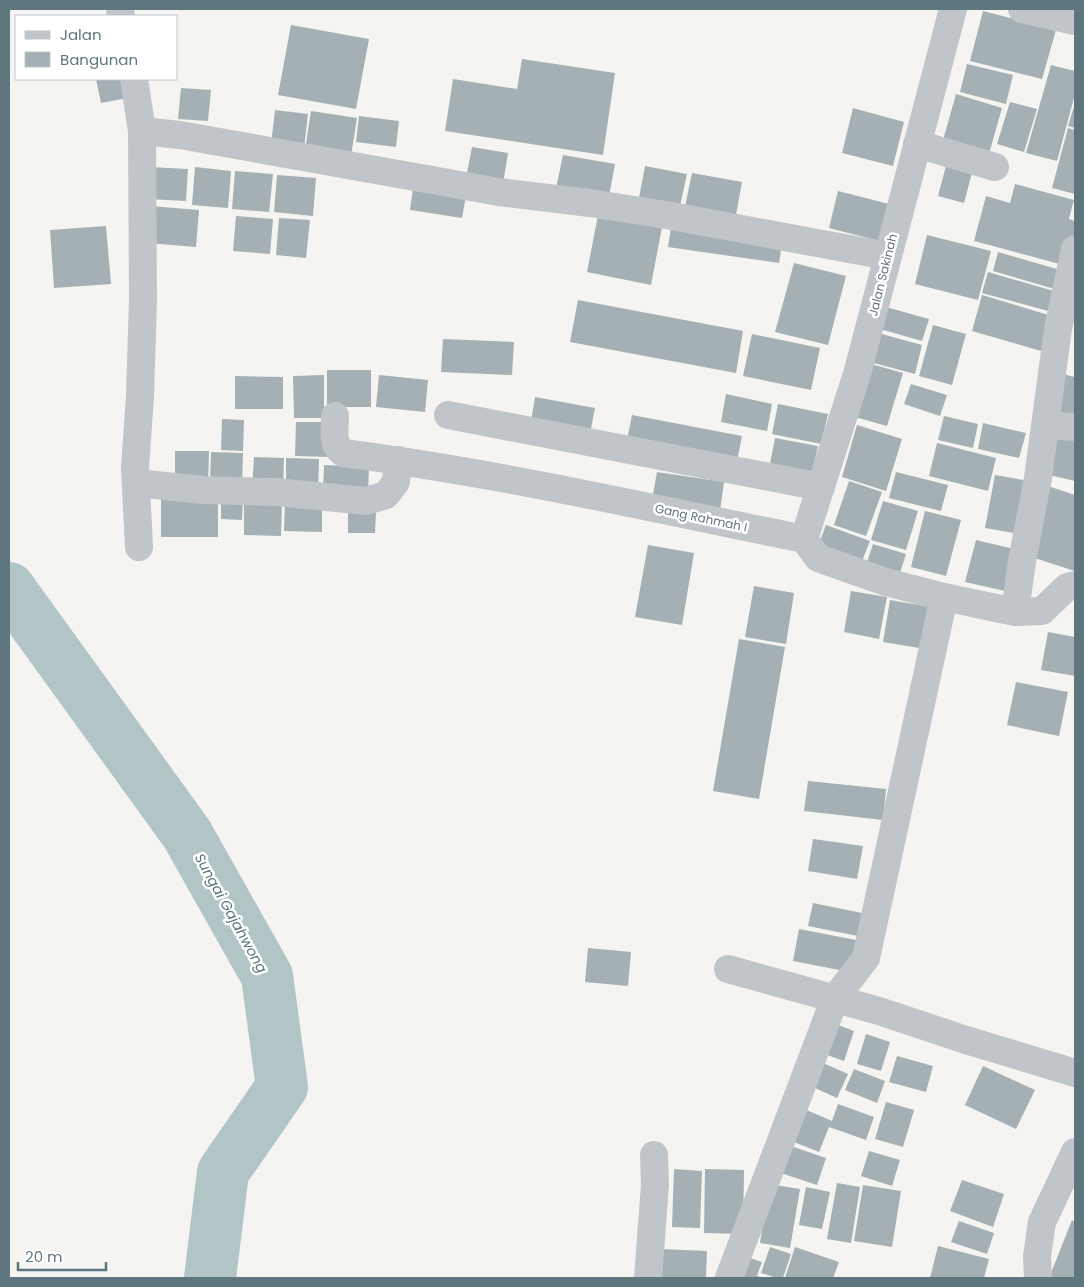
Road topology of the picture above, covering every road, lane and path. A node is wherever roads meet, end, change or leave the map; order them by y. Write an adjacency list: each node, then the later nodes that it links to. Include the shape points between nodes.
1 (953, 9): 6 (street, Jalan Sakinah)
2 (1022, 9): 3 (street)
3 (1075, 20)
4 (134, 80): 5 (street)
5 (142, 131): 9 (street, via 499,192 672,216); 15 (street, via 143,300)
6 (917, 144): 7 (street); 9 (street, Jalan Sakinah)
7 (996, 167)
8 (1075, 249): 12 (street, via 1058,329)
9 (887, 256): 16 (street, Jalan Sakinah, via 857,374)
10 (448, 415): 16 (street)
11 (335, 416): 14 (street, Gang Rahmah I, via 334,438 342,453)
12 (1045, 425): 13 (street); 21 (street)
13 (1075, 427)
14 (398, 460): 15 (street, via 396,482 391,489 386,495 366,501); 17 (street, Gang Rahmah I)
15 (136, 483): 18 (street)
16 (821, 487): 17 (street, Jalan Sakinah)
17 (804, 539): 20 (street, via 818,558)
18 (139, 547)
19 (1075, 584): 21 (street, via 1067,587 1042,611)
20 (944, 598): 21 (street); 23 (street, via 866,958)
21 (1015, 612)
22 (728, 969): 23 (street)
23 (834, 998): 24 (street); 28 (street)
24 (1075, 1073)
25 (1075, 1152): 29 (street, via 1042,1222 1037,1256)
26 (654, 1154): 27 (street)
27 (648, 1278)
28 (729, 1278)
29 (1038, 1278)

